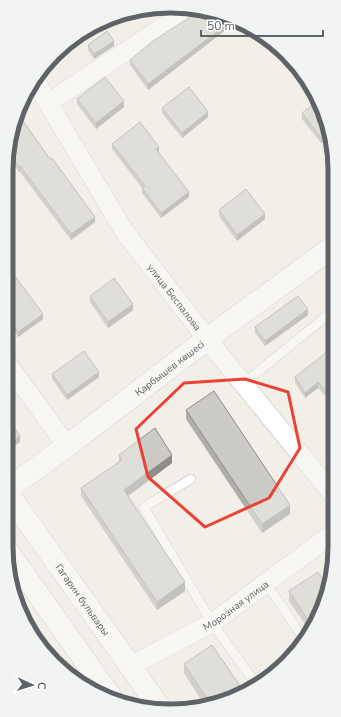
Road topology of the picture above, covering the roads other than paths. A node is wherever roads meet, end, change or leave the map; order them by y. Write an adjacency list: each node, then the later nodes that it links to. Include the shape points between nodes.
1 (184, 13): 3 (street)
2 (38, 85): 3 (street, улица Беспалова)
3 (48, 103): 6 (street, улица Беспалова, via 124,231)
4 (328, 250): 6 (main road, Қарбышев көшесі)
5 (328, 315): 8 (lane)
6 (207, 339): 8 (street, улица Беспалова); 9 (main road, Қарбышев көшесі)
7 (13, 372): 9 (street)
8 (243, 384): 12 (street, улица Беспалова)
9 (67, 446): 11 (main road, Қарбышев көшесі)
10 (191, 478): 17 (lane, via 144,507)
11 (13, 486)
12 (328, 488)
13 (13, 501): 19 (main road, Гагарин бульвары)
14 (328, 537): 16 (street, Морозная улица)
15 (13, 559): 21 (main road)
16 (266, 584): 17 (street, Морозная улица); 18 (lane)
17 (212, 623): 19 (street, Морозная улица); 20 (lane)
18 (301, 634)
19 (130, 666): 22 (main road, Гагарин бульвары)
20 (253, 680)
21 (106, 690)
22 (157, 704)

